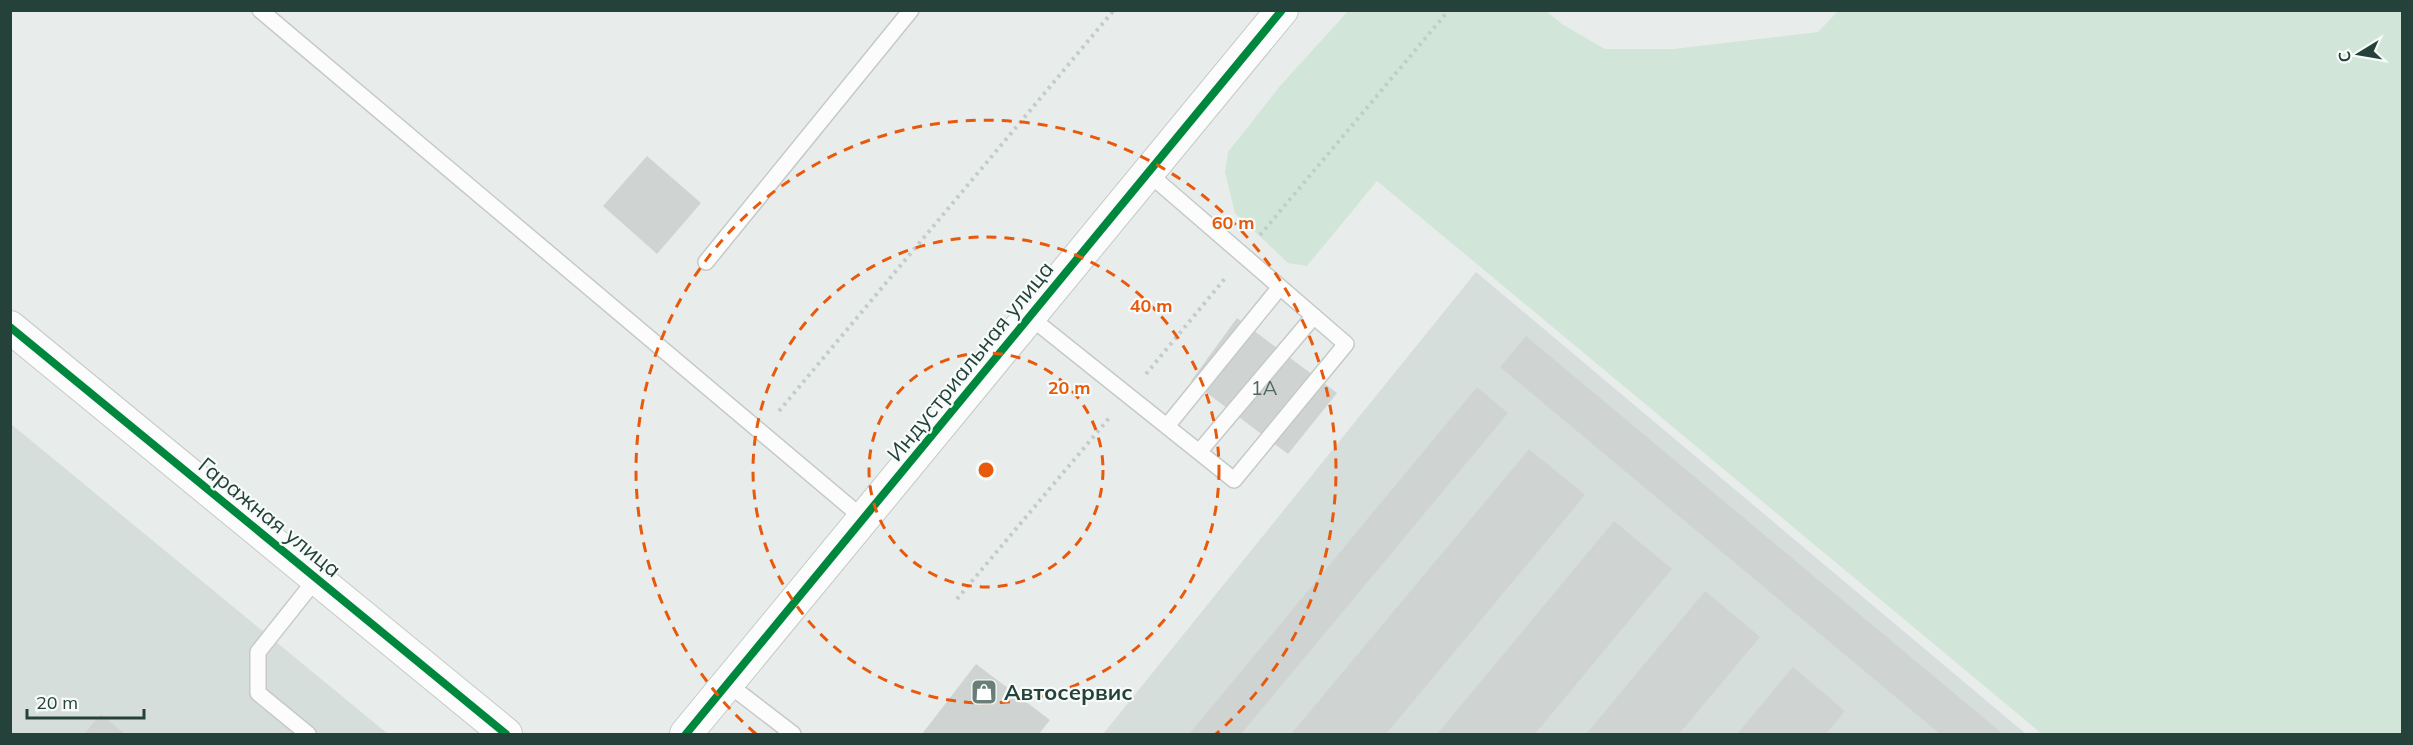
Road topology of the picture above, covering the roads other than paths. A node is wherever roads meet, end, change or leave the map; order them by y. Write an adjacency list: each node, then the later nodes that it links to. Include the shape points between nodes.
1 (260, 10): 12 (lane)
2 (911, 10): 5 (lane)
3 (1282, 10): 4 (street, Индустриальная улица)
4 (1149, 173): 6 (lane); 8 (street, Индустриальная улица)
5 (706, 262)
6 (1280, 286): 7 (lane); 10 (lane)
7 (1314, 316): 11 (lane); 11 (lane, via 1346,344 1234,480)
8 (1030, 317): 10 (lane); 12 (street, Индустриальная улица)
9 (10, 327): 13 (street, Гаражная улица)
10 (1167, 426): 11 (lane)
11 (1199, 452)
12 (864, 519): 14 (street, Индустриальная улица)
13 (316, 579): 15 (lane, via 258,652 258,693); 16 (street, Гаражная улица)
14 (728, 684): 17 (street, Индустриальная улица); 18 (lane)
15 (308, 735)
16 (506, 735)
17 (686, 735)
18 (794, 735)

